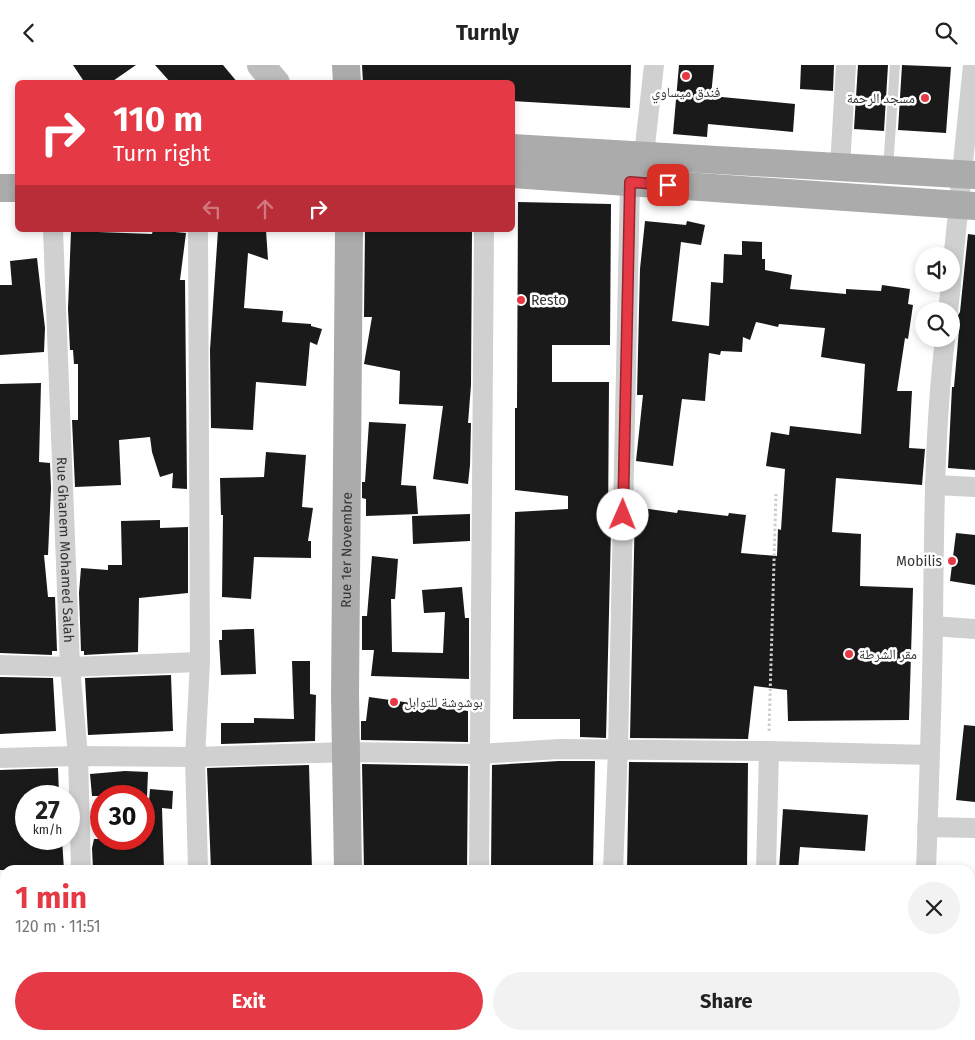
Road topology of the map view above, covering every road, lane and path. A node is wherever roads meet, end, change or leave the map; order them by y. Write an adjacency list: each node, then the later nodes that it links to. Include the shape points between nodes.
1 (261, 65): 7 (street)
2 (346, 65): 8 (main road)
3 (654, 65): 10 (street)
4 (846, 65): 11 (street)
5 (896, 65): 12 (lane)
6 (973, 65): 14 (street)
7 (274, 80)
8 (347, 80)
9 (515, 148): 10 (main road)
10 (644, 155): 11 (main road)
11 (840, 167): 12 (main road)
12 (888, 169): 14 (main road)
13 (515, 175): 15 (main road)
14 (969, 175): 18 (street)
15 (630, 182): 18 (main road); 33 (street)
16 (0, 188): 17 (main road)
17 (15, 188)
18 (967, 205): 23 (street)
19 (53, 232): 32 (street, Rue Ghanem Mohamed Salah)
20 (198, 232): 30 (street)
21 (349, 232): 35 (main road, Rue 1er Novembre)
22 (484, 232): 36 (street)
23 (958, 247)
24 (944, 347): 25 (street)
25 (935, 485): 26 (street); 28 (street)
26 (975, 487)
27 (776, 494): 34 (path)
28 (933, 626): 29 (street); 38 (street)
29 (975, 629)
30 (200, 662): 32 (street); 39 (street)
31 (0, 665): 32 (street)
32 (70, 667): 37 (street, Rue Ghanem Mohamed Salah)
33 (618, 749): 34 (street); 36 (street); 47 (street)
34 (769, 751): 38 (street); 48 (street)
35 (347, 752): 36 (street); 39 (street); 45 (main road, Rue 1er Novembre)
36 (480, 754): 46 (street)
37 (78, 755): 39 (street); 40 (street); 43 (street, Rue Ghanem Mohamed Salah)
38 (930, 755): 41 (street)
39 (195, 757): 44 (street)
40 (0, 758)
41 (928, 827): 42 (street); 49 (street)
42 (975, 828)
43 (81, 865)
44 (198, 865)
45 (348, 865)
46 (479, 865)
47 (613, 865)
48 (766, 865)
49 (926, 865)

